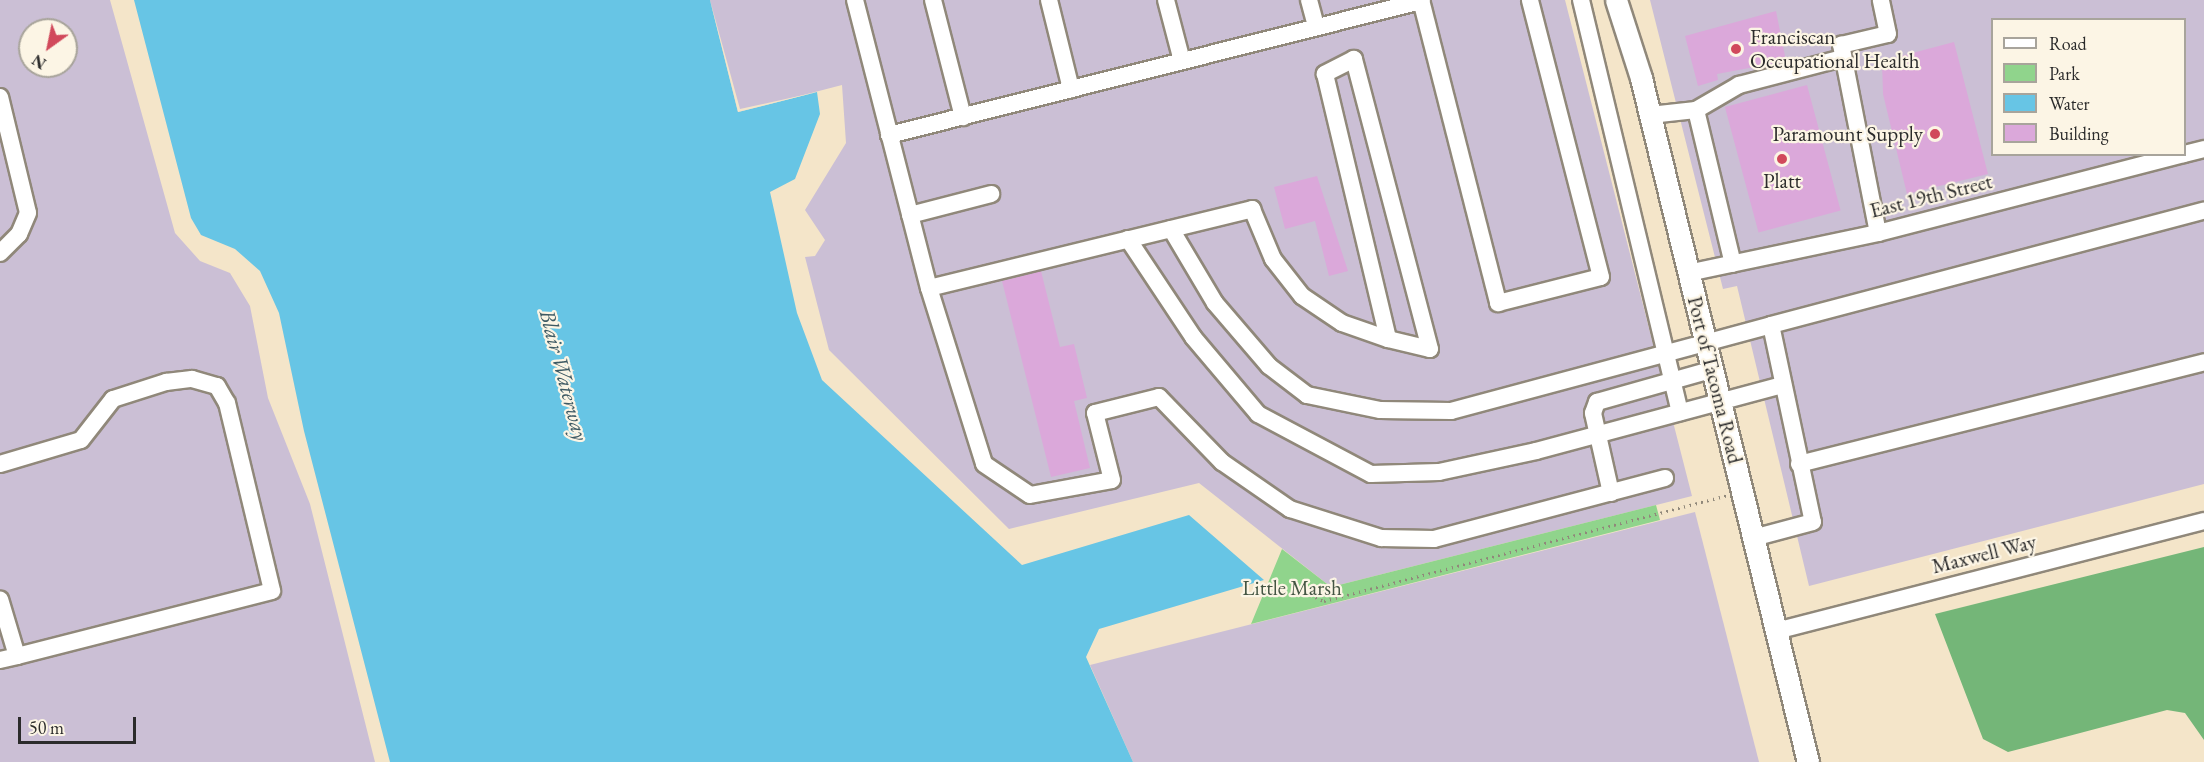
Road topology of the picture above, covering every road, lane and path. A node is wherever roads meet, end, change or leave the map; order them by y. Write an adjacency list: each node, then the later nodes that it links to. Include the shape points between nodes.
1 (855, 0): 19 (street)
2 (933, 0): 18 (street)
3 (1049, 0): 14 (street)
4 (1166, 0): 13 (street)
5 (1309, 0): 11 (street)
6 (1421, 0): 7 (street, via 1498,303 1601,277); 11 (street)
7 (1530, 0)
8 (1581, 0): 36 (street)
9 (1616, 0): 17 (main road, Port of Tacoma Road)
10 (1881, 0): 12 (street, via 1888,34 1841,45)
11 (1316, 27): 13 (street)
12 (1843, 58): 16 (street, via 1739,85); 27 (street)
13 (1182, 61): 14 (street)
14 (1071, 89): 18 (street)
15 (0, 97): 29 (street, via 28,213 19,234)
16 (1696, 110): 17 (street); 30 (street)
17 (1650, 115): 31 (main road, Port of Tacoma Road)
18 (963, 117): 19 (street)
19 (890, 135): 25 (street)
20 (2204, 149): 21 (street, East 19th Street)
21 (2186, 154)
22 (2176, 156): 27 (street, East 19th Street)
23 (991, 194): 25 (street)
24 (2204, 212): 33 (street)
25 (910, 215): 32 (street)
26 (1171, 228): 28 (street); 34 (street, via 1252,209 1273,259 1302,296 1342,322); 36 (street, via 1215,303 1269,366 1307,395 1380,410 1451,411)
27 (1878, 233): 30 (street, East 19th Street)
28 (1128, 239): 32 (street); 43 (street, via 1193,337 1258,414 1371,474 1439,472)
29 (0, 254)
30 (1733, 264): 31 (street, East 19th Street)
31 (1688, 273): 35 (main road, Port of Tacoma Road)
32 (929, 288): 48 (street, via 984,464 1030,495 1112,480 1095,413 1159,397 1222,462 1290,509 1382,538 1434,539)
33 (1771, 325): 35 (street); 40 (street)
34 (1388, 339): 34 (street, via 1430,349 1354,59 1325,74)
35 (1706, 344): 36 (street); 38 (main road, Port of Tacoma Road)
36 (1665, 353): 39 (street)
37 (2204, 362): 45 (street)
38 (1711, 370): 39 (street); 41 (main road, Port of Tacoma Road)
39 (1671, 380): 42 (street); 43 (street, via 1597,402 1593,412)
40 (1783, 385): 41 (street); 45 (street)
41 (1720, 401): 42 (street); 47 (main road, Port of Tacoma Road)
42 (1680, 412): 43 (street)
43 (1600, 434): 48 (street)
44 (0, 464): 54 (street, via 81,440 113,399 166,382 192,379 217,386 227,403 272,591)
45 (1799, 464): 50 (street, via 1813,522)
46 (1665, 478): 48 (street)
47 (1742, 492): 50 (main road, Port of Tacoma Road); 51 (path, via 1324,601)
48 (1611, 493)
49 (2204, 521): 53 (street, Maxwell Way)
50 (1753, 538): 53 (main road, Port of Tacoma Road)
51 (1299, 590)
52 (0, 599): 54 (street)
53 (1776, 631): 55 (main road, Port of Tacoma Road)
54 (8, 658)
55 (1808, 762)

